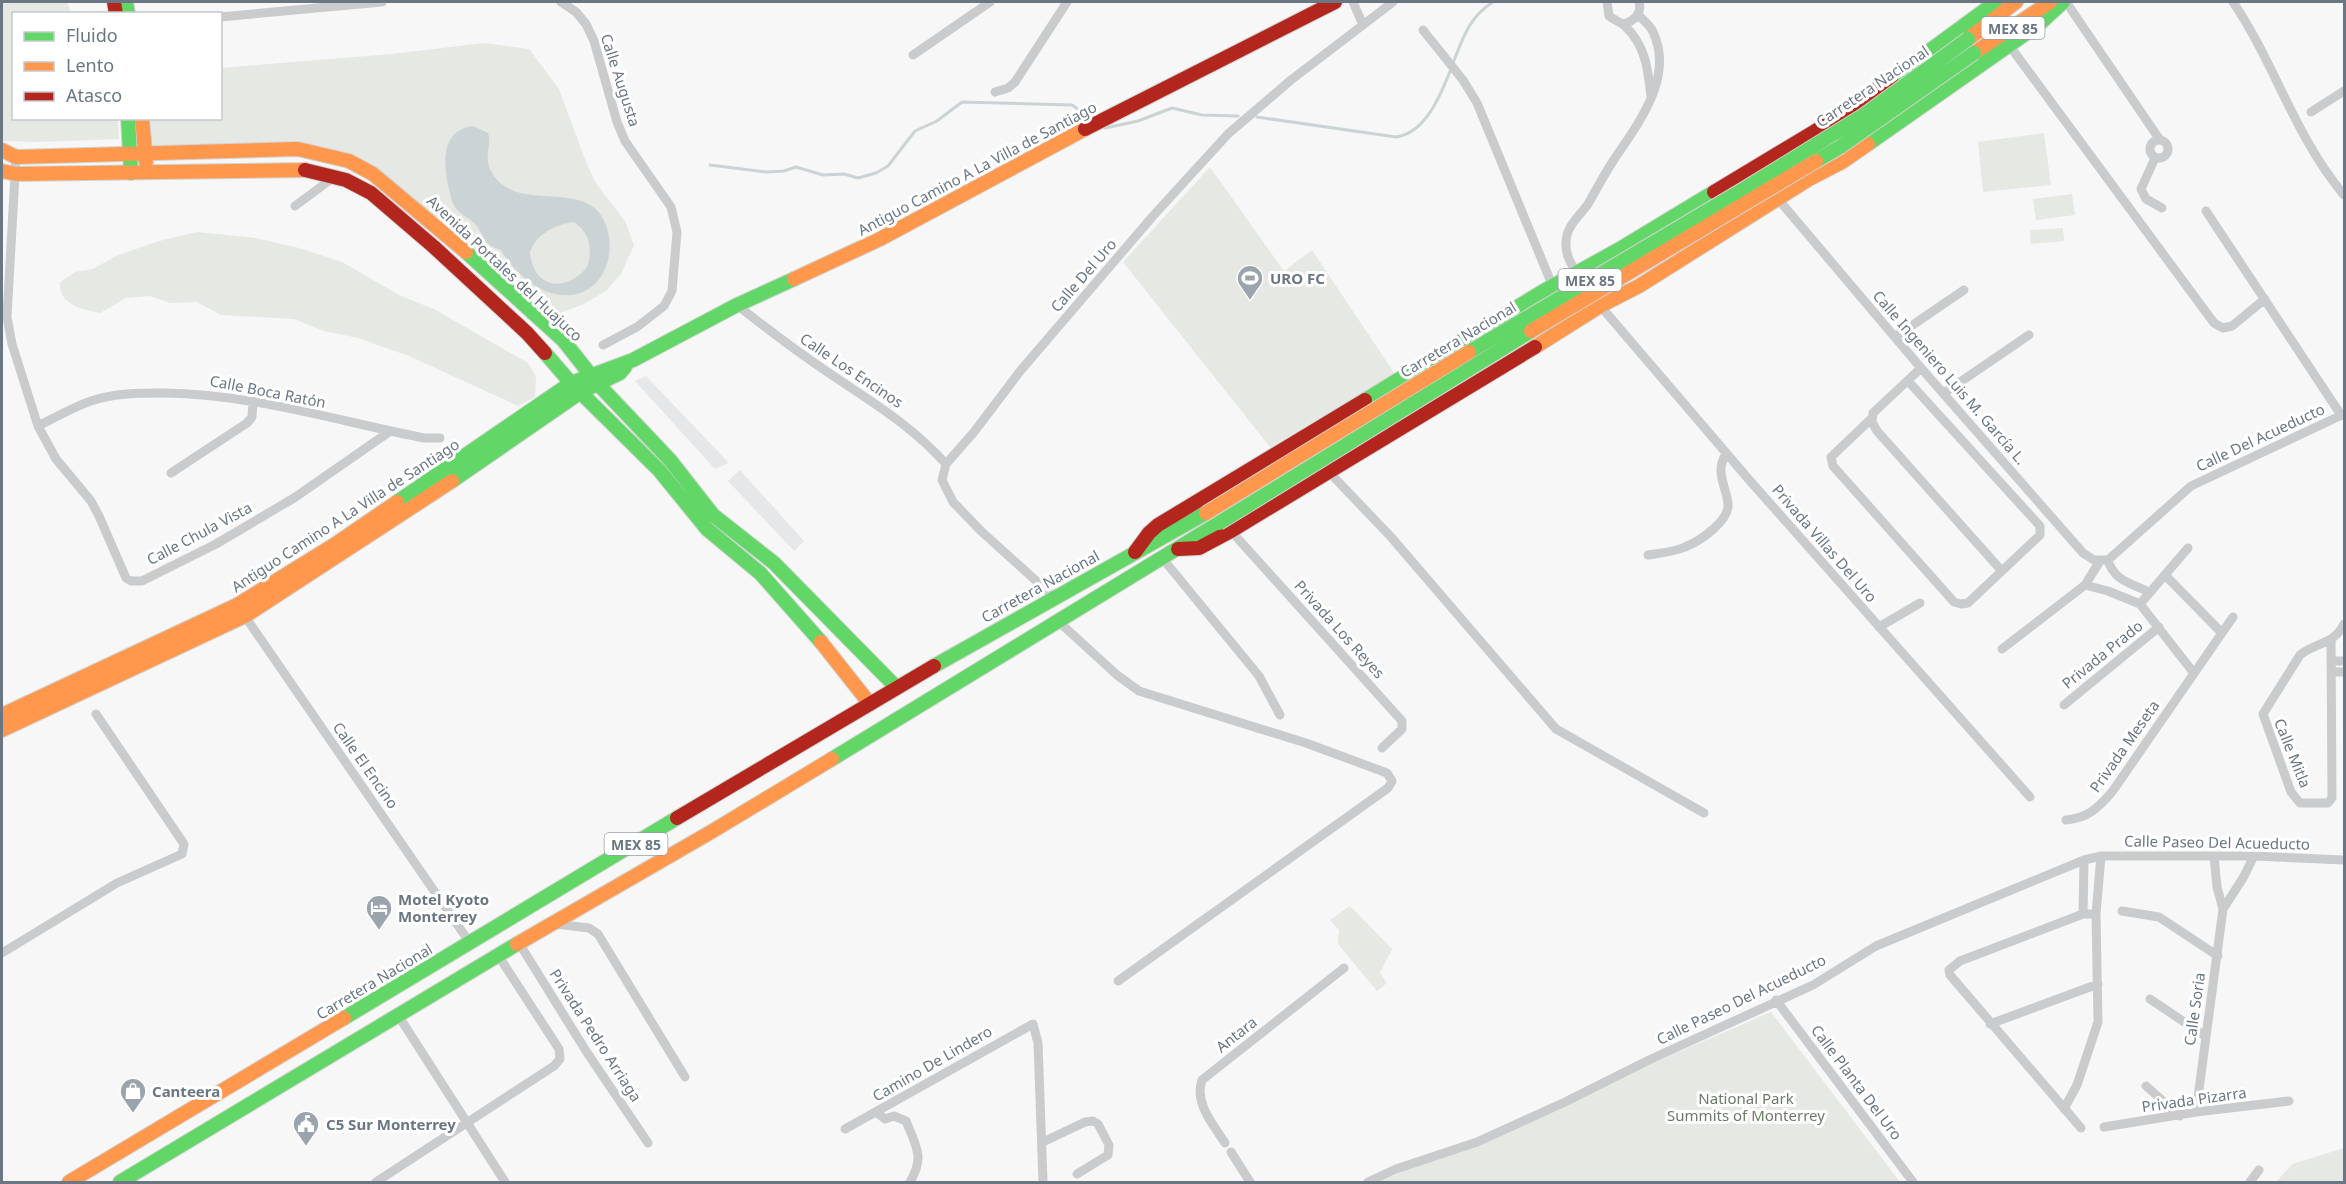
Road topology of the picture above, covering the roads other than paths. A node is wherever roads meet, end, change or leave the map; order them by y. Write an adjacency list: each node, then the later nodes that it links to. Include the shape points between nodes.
1 (382, 2): 16 (street)
2 (561, 2): 55 (street, Calle Augusta, via 576,12 594,41 625,141 671,207 677,232 672,291 664,306 637,327)
3 (990, 2): 21 (street)
4 (1064, 2): 23 (street, via 1015,82)
5 (1335, 2): 48 (main road, Antiguo Camino A La Villa de Santiago, via 1097,122 880,239)
6 (1353, 2): 18 (street)
7 (1393, 2): 18 (street, Calle Del Uro)
8 (1607, 2): 17 (street, via 1609,16)
9 (1639, 2): 15 (street)
10 (1996, 2): 42 (main road, MEX 85, via 1817,130)
11 (2016, 2): 73 (main road, Carretera Nacional / MEX 85, bridge, via 1864,115 1206,513)
12 (2050, 2): 71 (main road, Carretera Nacional / MEX 85, bridge, via 1840,147 1533,330)
13 (2064, 2): 20 (main road, MEX 85); 40 (street, via 2160,140 2166,143 2166,156 2155,158 2141,189 2146,199)
14 (2233, 2): 37 (street, via 2258,41 2313,154)
15 (1638, 15): 17 (street); 24 (street, via 1652,30 1659,54 1658,77)
16 (222, 17)
17 (1623, 24): 24 (street, via 1646,57)
18 (1363, 25): 68 (street, Calle Del Uro, via 1228,134 1021,370)
19 (1423, 30): 45 (street, via 1477,103)
20 (2009, 45): 38 (main road, MEX 85, via 1864,147); 47 (street, via 2214,323 2223,328 2232,326)
21 (913, 54)
22 (2344, 91): 25 (street)
23 (995, 92)
24 (1651, 97): 43 (street, via 1569,228 1567,254)
25 (2312, 112)
26 (128, 120): 30 (main road)
27 (142, 120): 29 (main road)
28 (2, 150): 31 (main road, Avenida Portales del Huajuco)
29 (146, 153): 30 (main road, Avenida Portales del Huajuco); 34 (main road); 50 (main road, Avenida Portales del Huajuco, via 298,149 349,161 385,182)
30 (130, 154): 31 (main road, Avenida Portales del Huajuco); 33 (main road)
31 (16, 157): 35 (street, Calle Chula Vista)
32 (2, 171): 35 (main road)
33 (131, 173): 34 (main road); 35 (main road)
34 (147, 173): 36 (main road, via 291,169)
35 (16, 174): 64 (street, Calle Chula Vista, via 7,317)
36 (334, 177): 39 (street); 54 (main road, via 371,193)
37 (2344, 195)
38 (1778, 199): 44 (main road, MEX 85); 53 (street, Calle Ingeniero Luis M. García L.)
39 (295, 206)
40 (2162, 208)
41 (2206, 211): 47 (street)
42 (1618, 250): 43 (main road, MEX 85); 44 (main road, MEX 85, via 1613,256 1612,273 1616,280 1623,285)
43 (1577, 272): 45 (main road, MEX 85); 49 (street, MEX 85)
44 (1639, 286): 49 (main road, MEX 85)
45 (1548, 290): 51 (main road, MEX 85, via 1567,313); 73 (main road, MEX 85, via 1158,525)
46 (1964, 290): 53 (street)
47 (2265, 299): 62 (street)
48 (737, 305): 57 (main road, Antiguo Camino A La Villa de Santiago, via 633,360 620,373); 68 (street, Calle Los Encinos, via 803,356 883,407)
49 (1600, 306): 51 (main road, MEX 85); 67 (street, Privada Villas Del Uro)
50 (546, 325): 54 (main road); 57 (main road, Avenida Portales del Huajuco)
51 (1566, 329): 69 (main road, MEX 85)
52 (2028, 335): 60 (street)
53 (1895, 336): 56 (street, Calle Ingeniero Luis M. García L.)
54 (533, 339): 59 (main road)
55 (603, 345)
56 (1921, 368): 58 (street); 60 (street, Calle Ingeniero Luis M. García L.)
57 (594, 379): 59 (main road, Antiguo Camino A La Villa de Santiago); 84 (main road, Avenida Portales del Huajuco, via 670,460 713,515 774,563)
58 (1908, 381): 63 (street); 77 (street, via 2040,526 2040,535)
59 (576, 388): 87 (main road, Antiguo Camino A La Villa de Santiago); 88 (main road, via 659,470 707,529 760,573)
60 (1944, 393): 76 (street, Calle Ingeniero Luis M. García L., via 2084,553 2094,560)
61 (253, 401): 64 (street, Calle Boca Ratón, via 200,394 140,393 89,401); 65 (street, Calle Boca Ratón); 70 (street, via 248,423)
62 (2343, 415): 76 (street, Calle Del Acueducto, via 2192,486)
63 (1871, 419): 77 (street); 77 (street, via 1831,457 1833,466 1954,602 1968,603)
64 (38, 426): 65 (street, Calle Chula Vista, via 56,459 91,501 128,585 216,544 294,498)
65 (389, 432): 66 (street, Calle Boca Ratón)
66 (440, 438)
67 (1726, 454): 74 (street, via 1720,463 1728,503 1724,520 1683,549); 92 (street, Privada Villas Del Uro)
68 (946, 465): 83 (street, via 942,480 953,502)
69 (1329, 472): 71 (main road, MEX 85); 111 (street, via 1405,553 1556,729)
70 (171, 473)
71 (1225, 527): 75 (main road, Carretera Nacional / MEX 85); 109 (street, Privada Los Reyes, via 1402,721 1402,729)
72 (2188, 548): 78 (street)
73 (1135, 552): 83 (main road, Carretera Nacional / MEX 85)
74 (1648, 555)
75 (1163, 559): 90 (main road, Carretera Nacional / MEX 85); 107 (street, via 1259,676)
76 (2104, 560): 79 (street); 80 (street, Calle Del Acueducto)
77 (2001, 570)
78 (2165, 575): 82 (street); 94 (street)
79 (2119, 578): 81 (street); 82 (street)
80 (2085, 585): 81 (street); 96 (street)
81 (2108, 591): 86 (street)
82 (2149, 592): 86 (street)
83 (1054, 597): 102 (main road, Carretera Nacional / MEX 85)
84 (814, 601): 88 (main road); 102 (main road, Avenida Portales del Huajuco)
85 (1920, 603): 92 (street)
86 (2140, 604): 93 (street)
87 (241, 610): 106 (main road, Antiguo Camino A La Villa de Santiago); 108 (main road); 123 (street, Calle El Encino)
88 (798, 614): 103 (main road)
89 (2233, 617): 94 (street, Privada Meseta)
90 (1059, 622): 122 (main road, Carretera Nacional / MEX 85); 129 (street, via 1139,691 1306,743 1391,777 1388,788)
91 (2344, 624): 95 (street)
92 (1879, 627): 110 (street, Privada Villas Del Uro)
93 (2159, 627): 99 (street); 104 (street, Privada Prado)
94 (2221, 632): 99 (street, Privada Meseta)
95 (2331, 640): 97 (street); 100 (street, Calle Mitla, via 2300,655 2263,714 2295,798 2304,803 2331,802)
96 (2002, 649)
97 (2331, 661): 98 (street); 100 (street)
98 (2344, 661)
99 (2193, 672): 112 (street, Privada Meseta, via 2098,808 2088,815)
100 (2331, 672): 101 (street)
101 (2344, 672)
102 (896, 687): 103 (main road, Carretera Nacional / MEX 85)
103 (870, 704): 123 (main road, Carretera Nacional / MEX 85)
104 (2064, 705)
105 (96, 714): 125 (street, via 184,844 182,854 117,883)
106 (2, 715)
107 (1280, 715)
108 (2, 730)
109 (1383, 748)
110 (2030, 797)
111 (1704, 813)
112 (2066, 820)
113 (2101, 855): 114 (street, Calle Paseo Del Acueducto); 116 (street, Calle Paseo Del Acueducto); 121 (street)
114 (2214, 856): 115 (street, Calle Paseo Del Acueducto); 118 (street, Calle Soria)
115 (2254, 856): 117 (street, Calle Paseo Del Acueducto); 118 (street, Calle Soria)
116 (2084, 860): 120 (street); 132 (street, Calle Paseo Del Acueducto, via 1883,942 1813,985)
117 (2344, 861)
118 (2223, 909): 127 (street, Calle Soria)
119 (2122, 911): 127 (street, via 2159,917)
120 (2083, 914): 121 (street); 134 (street, via 1960,961 1949,970)
121 (2096, 914): 130 (street)
122 (553, 923): 124 (main road, Carretera Nacional / MEX 85); 136 (street, via 589,928 598,934)
123 (470, 943): 153 (main road, Carretera Nacional / MEX 85)
124 (519, 943): 126 (main road, Carretera Nacional / MEX 85); 148 (street, Privada Pedro Arriaga)
125 (2, 953)
126 (498, 955): 133 (main road, Carretera Nacional / MEX 85); 143 (street, via 559,1049 560,1059)
127 (2218, 956): 135 (street, Calle Soria)
128 (1344, 968): 149 (street, Antara, via 1202,1080 1202,1105)
129 (1119, 981)
130 (2098, 984): 134 (street); 139 (street, via 2098,1022 2093,1042)
131 (2150, 999): 135 (street)
132 (1776, 1000): 160 (street, Calle Paseo Del Acueducto, via 1477,1142); 161 (street, Calle Planta Del Uro)
133 (398, 1015): 143 (street); 154 (main road, Carretera Nacional / MEX 85)
134 (1990, 1024): 139 (street)
135 (2205, 1036): 141 (street, Calle Soria)
136 (685, 1077)
137 (2146, 1086): 142 (street)
138 (2289, 1101): 141 (street, Privada Pizarra)
139 (2064, 1109): 145 (street)
140 (876, 1112): 146 (street, Camino De Lindero); 147 (street, Camino De Lindero, via 1033,1024 1038,1043); 157 (street, via 885,1119 894,1116 906,1121 919,1153 919,1164)
141 (2196, 1112): 142 (street, Privada Pizarra)
142 (2180, 1116): 144 (street, Privada Pizarra)
143 (466, 1122): 155 (street); 156 (street)
144 (2104, 1127)
145 (2081, 1128)
146 (845, 1129)
147 (1043, 1142): 152 (street, via 1084,1122 1098,1125 1109,1144 1108,1155); 158 (street)
148 (648, 1143)
149 (1225, 1143)
150 (1231, 1152): 159 (street)
151 (2259, 1170): 162 (street)
152 (1077, 1174)
153 (69, 1182)
154 (120, 1182)
155 (376, 1182)
156 (505, 1182)
157 (910, 1182)
158 (1043, 1182)
159 (1250, 1182)
160 (1368, 1182)
161 (1913, 1182)
162 (2250, 1182)

